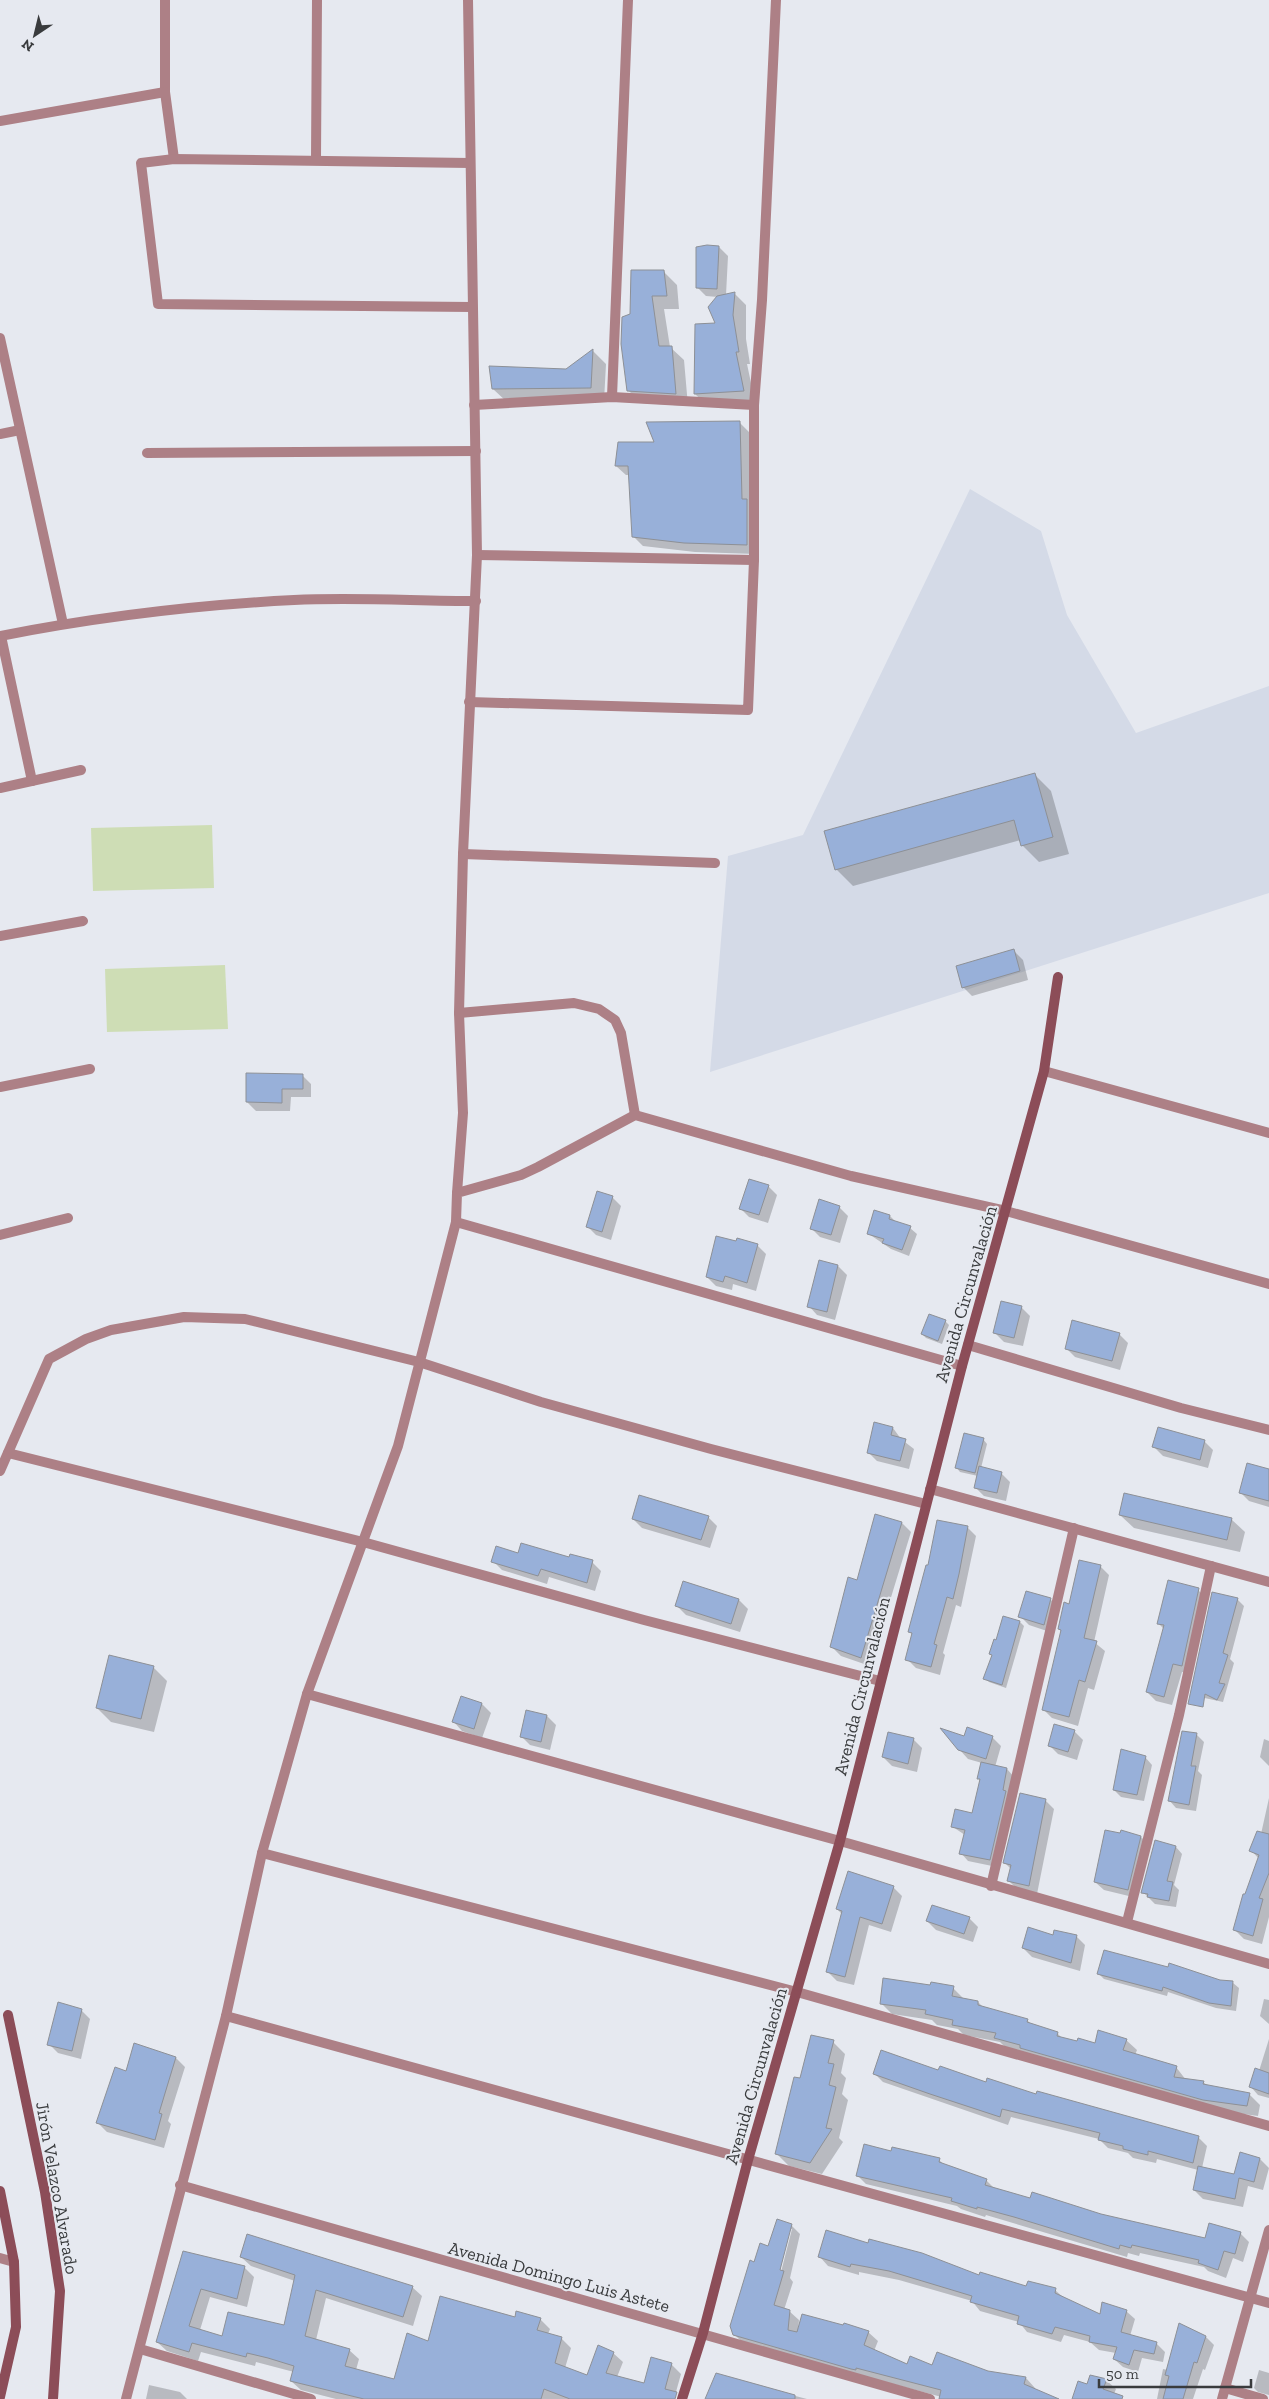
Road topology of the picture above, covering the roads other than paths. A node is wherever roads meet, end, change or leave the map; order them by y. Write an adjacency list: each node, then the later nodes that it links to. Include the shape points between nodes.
1 (165, 0): 6 (street)
2 (317, 0): 9 (street)
3 (468, 0): 10 (street)
4 (628, 0): 13 (street)
5 (776, 0): 14 (street)
6 (165, 92): 7 (street); 8 (street)
7 (0, 121)
8 (174, 159): 9 (street); 11 (street, via 141,163 158,304)
9 (316, 159): 10 (street)
10 (470, 163): 11 (street)
11 (472, 307): 15 (street)
12 (0, 338): 16 (street)
13 (612, 397): 14 (street); 15 (street)
14 (754, 404): 21 (street)
15 (474, 405): 18 (street)
16 (20, 430): 17 (street); 23 (street)
17 (0, 434)
18 (476, 451): 19 (street); 20 (street)
19 (147, 453)
20 (477, 555): 21 (street); 22 (street)
21 (754, 560): 25 (street, via 748,710)
22 (476, 601): 23 (street, via 295,600 188,608); 25 (street)
23 (63, 624): 24 (street)
24 (0, 636): 27 (street)
25 (469, 702): 29 (street)
26 (81, 770): 27 (street)
27 (32, 781): 28 (street)
28 (0, 788)
29 (463, 854): 30 (street); 34 (street)
30 (714, 863)
31 (83, 921): 32 (street)
32 (0, 936)
33 (1058, 977): 36 (street, Avenida Circunvalación)
34 (460, 1014): 38 (street, via 574,1003 599,1009 615,1020 621,1033); 40 (street, via 463,1113)
35 (90, 1069): 37 (street)
36 (1044, 1071): 39 (street); 41 (street, Avenida Circunvalación)
37 (0, 1086)
38 (635, 1114): 40 (street, via 538,1167); 41 (street, via 851,1176)
39 (1269, 1133)
40 (457, 1192): 43 (street)
41 (1006, 1211): 45 (street); 46 (street, Avenida Circunvalación)
42 (68, 1218): 44 (street)
43 (456, 1222): 47 (street); 48 (street)
44 (0, 1236)
45 (1269, 1284)
46 (968, 1345): 48 (street, Avenida Circunvalación); 49 (street, via 1181,1408)
47 (419, 1362): 50 (street, via 246,1319 184,1316 111,1330 49,1359); 53 (street, via 541,1402); 55 (street, via 398,1446)
48 (962, 1366): 52 (street, Avenida Circunvalación)
49 (1269, 1430)
50 (8, 1453): 51 (street); 55 (street)
51 (0, 1472)
52 (930, 1489): 53 (street, Avenida Circunvalación); 54 (street)
53 (926, 1504): 58 (street, Avenida Circunvalación)
54 (1074, 1528): 56 (street); 62 (street)
55 (363, 1542): 58 (street); 59 (street)
56 (1211, 1566): 57 (street); 63 (street, via 1179,1715)
57 (1269, 1582)
58 (880, 1681): 60 (street, Avenida Circunvalación)
59 (307, 1694): 60 (street); 61 (street)
60 (840, 1841): 62 (street); 65 (street, Avenida Circunvalación)
61 (262, 1853): 65 (street); 67 (street)
62 (991, 1886): 63 (street)
63 (1127, 1922): 64 (street)
64 (1269, 1964)
65 (797, 1992): 68 (street); 69 (street, Avenida Circunvalación)
66 (8, 2015): 81 (street, Jirón Velazco Alvarado, via 45,2192 60,2291)
67 (226, 2016): 69 (street); 70 (street)
68 (1269, 2126)
69 (748, 2160): 75 (street); 77 (street, Avenida Circunvalación)
70 (180, 2185): 77 (street, Avenida Domingo Luis Astete, via 469,2270); 78 (street)
71 (0, 2191): 74 (street)
72 (1269, 2230): 75 (street)
73 (0, 2258): 74 (street)
74 (14, 2262): 80 (street, via 16,2327)
75 (1251, 2298): 76 (street); 79 (street)
76 (1269, 2303)
77 (703, 2333): 84 (street, Avenida Circunvalación); 85 (street, Avenida Domingo Luis Astete)
78 (140, 2349): 82 (street); 83 (street)
79 (1225, 2388): 86 (street); 87 (street)
80 (0, 2397)
81 (53, 2399)
82 (126, 2399)
83 (311, 2399)
84 (682, 2399)
85 (930, 2399)
86 (1222, 2399)
87 (1262, 2399)

